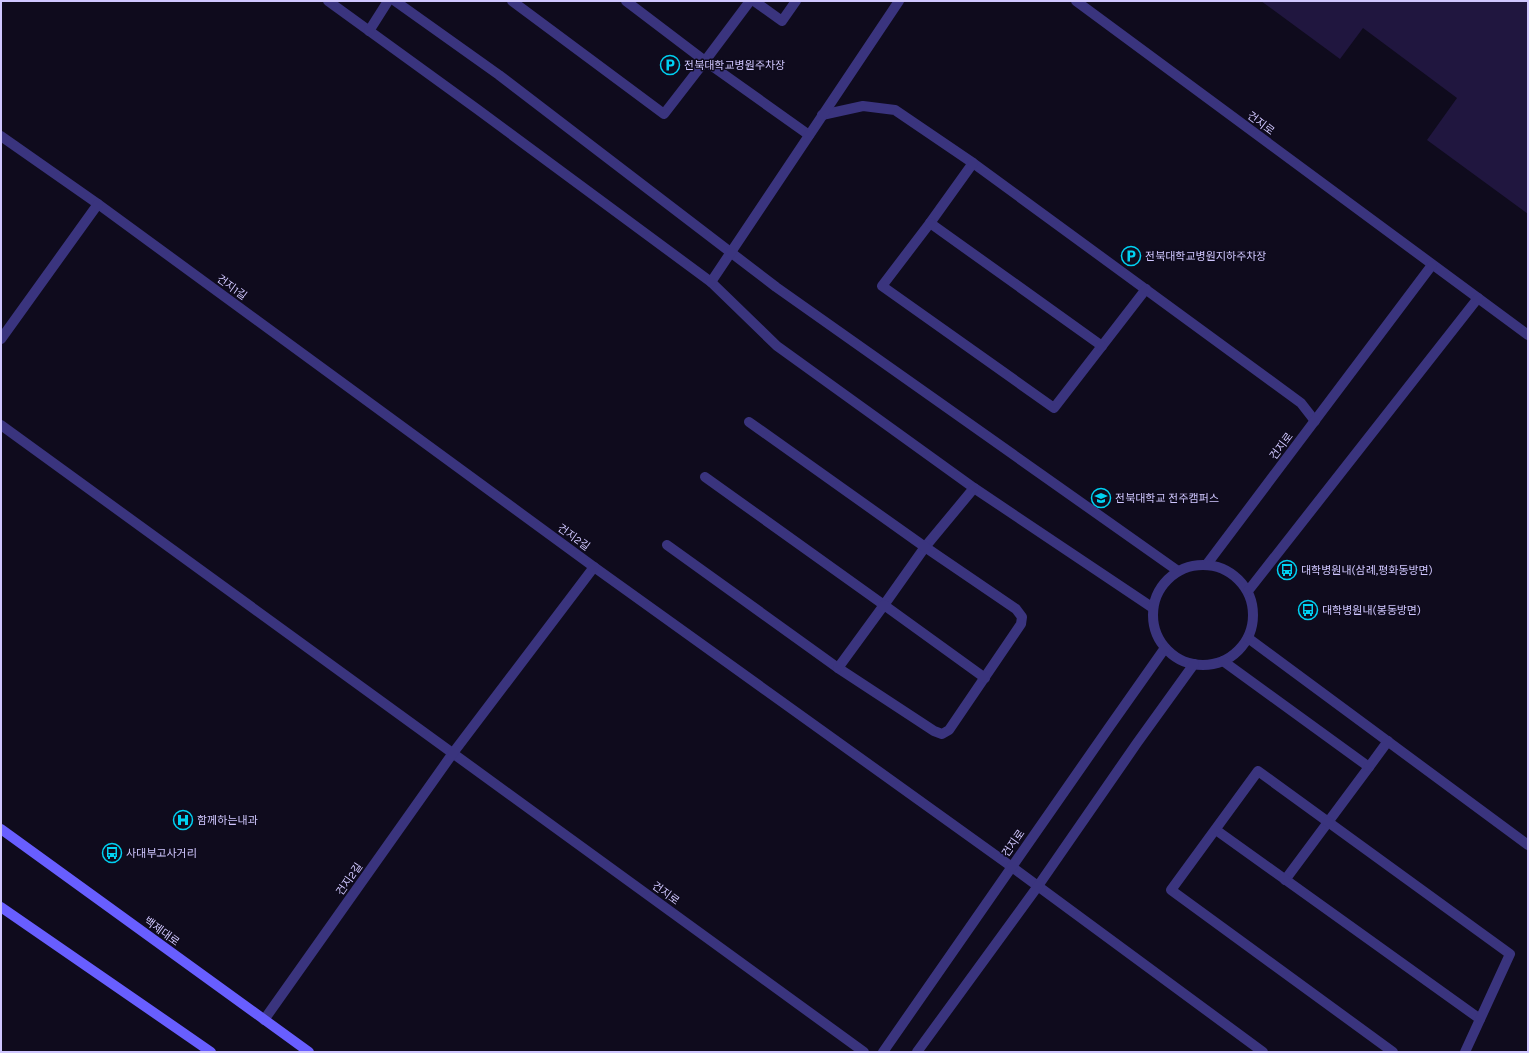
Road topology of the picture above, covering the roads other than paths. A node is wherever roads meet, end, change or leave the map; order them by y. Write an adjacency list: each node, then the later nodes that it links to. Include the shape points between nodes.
1 (328, 1): 11 (street)
2 (388, 1): 11 (street)
3 (395, 1): 19 (street, via 499,75)
4 (512, 1): 12 (street, via 664,114)
5 (626, 1): 12 (street)
6 (750, 1): 12 (street)
7 (754, 1): 8 (street, via 782,21)
8 (796, 1)
9 (1076, 1): 20 (street, 건지로)
10 (895, 3): 13 (street)
11 (369, 31): 21 (street)
12 (705, 61): 14 (street)
13 (822, 115): 14 (street); 16 (street, via 863,106 894,110)
14 (809, 135): 19 (street)
15 (1, 136): 17 (street, 건지1길)
16 (973, 164): 18 (street); 22 (street)
17 (98, 204): 25 (street); 27 (street, 건지1길)
18 (930, 223): 26 (street); 26 (street, via 882,286 1054,408)
19 (732, 252): 21 (street); 37 (street, via 776,287)
20 (1432, 265): 23 (street, 건지로); 28 (street, 건지로)
21 (711, 282): 32 (street, via 777,346)
22 (1146, 289): 26 (street); 28 (street, via 1301,402)
23 (1478, 298): 24 (street, 건지로); 38 (street)
24 (1528, 335)
25 (1, 339)
26 (1102, 346)
27 (351, 390): 36 (street, 건지2길)
28 (1315, 421): 35 (street, 건지로)
29 (749, 422): 34 (street)
30 (1, 425): 48 (street)
31 (705, 477): 39 (street)
32 (974, 488): 34 (street); 40 (street)
33 (667, 545): 45 (street)
34 (925, 547): 39 (street); 46 (street, via 1016,609 1022,617 1021,624)
35 (1207, 564): 37 (street, via 1190,566); 38 (street, via 1226,569 1240,580)
36 (594, 567): 48 (street, 건지2길); 54 (street)
37 (1178, 571): 40 (street, via 1164,582)
38 (1248, 591): 41 (street, via 1253,607 1253,622)
39 (884, 605): 45 (street); 46 (street)
40 (1153, 608): 42 (street, via 1156,633)
41 (1248, 638): 43 (street, via 1237,652); 47 (street)
42 (1165, 648): 44 (street, via 1177,658); 54 (street, 건지로)
43 (1223, 662): 44 (street); 49 (street)
44 (1194, 664): 56 (street)
45 (838, 668): 46 (street, via 942,734 949,730)
46 (985, 678)
47 (1388, 741): 49 (street); 53 (street)
48 (453, 753): 59 (street, 건지2길); 62 (street, 건지로)
49 (1369, 767): 50 (street)
50 (1328, 822): 52 (street, via 1258,771); 55 (street); 58 (street, via 1510,954)
51 (1, 829): 59 (street, 백제대로)
52 (1216, 830): 55 (street); 66 (street, via 1171,890)
53 (1528, 845)
54 (1012, 866): 56 (street); 63 (street, 건지로)
55 (1285, 880): 58 (street)
56 (1038, 886): 64 (street); 65 (street)
57 (1, 907): 60 (street)
58 (1480, 1019): 67 (street)
59 (264, 1020): 61 (street, 백제대로)
60 (211, 1052)
61 (309, 1052)
62 (864, 1052)
63 (883, 1052)
64 (917, 1052)
65 (1263, 1052)
66 (1393, 1052)
67 (1465, 1052)

